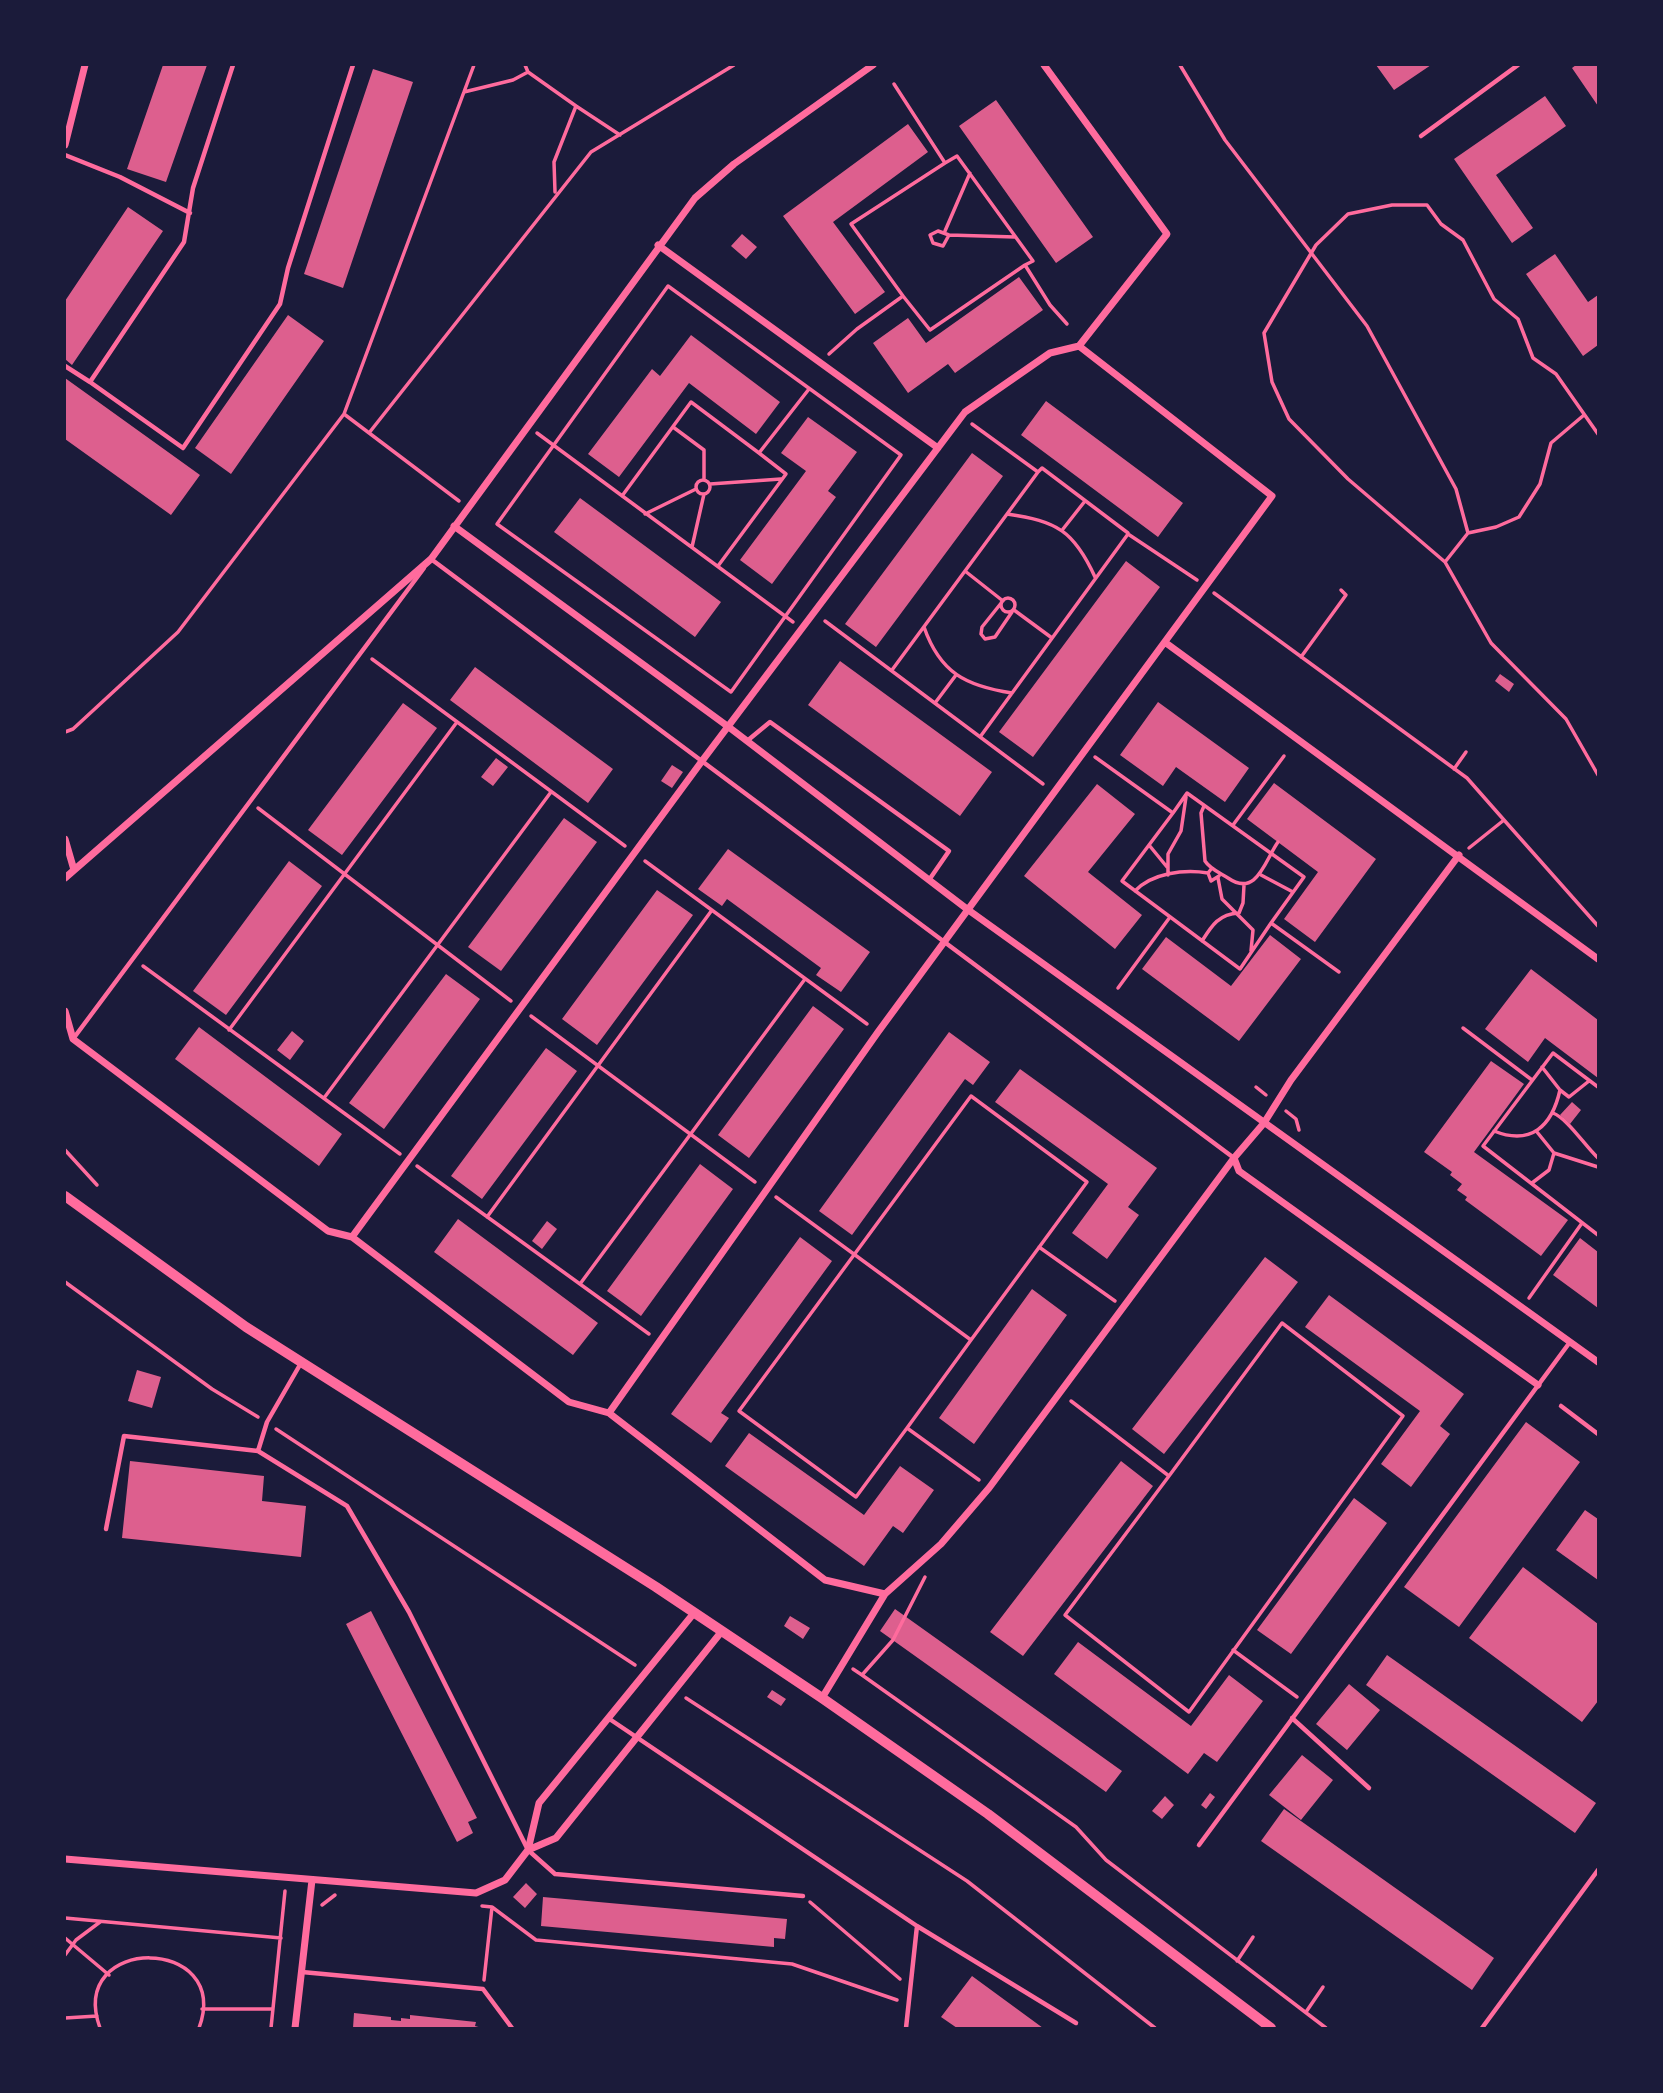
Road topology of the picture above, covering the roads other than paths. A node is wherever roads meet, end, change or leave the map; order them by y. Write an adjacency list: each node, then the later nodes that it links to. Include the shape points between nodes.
1 (85, 65): 8 (street)
2 (233, 65): 10 (lane, via 193,188)
3 (353, 65): 14 (lane, via 280,304 183,448)
4 (873, 65): 11 (street, via 734,164 695,198)
5 (1044, 65): 12 (street, via 1167,234)
6 (1518, 65): 7 (lane)
7 (1420, 136)
8 (65, 145)
9 (65, 155): 10 (lane)
10 (190, 213): 14 (lane, via 184,242)
11 (658, 245): 15 (street); 16 (street)
12 (1079, 346): 15 (street, via 1050,352 962,416); 18 (street, via 1272,496)
13 (65, 366): 14 (lane)
14 (90, 382)
15 (938, 448): 19 (street)
16 (454, 526): 17 (street); 19 (street)
17 (431, 559): 21 (lane); 24 (street); 31 (lane)
18 (1166, 643): 23 (street); 27 (street)
19 (730, 728): 20 (street); 21 (street)
20 (746, 741): 26 (street); 26 (lane, via 770,722 949,851)
21 (702, 761): 28 (lane); 35 (street)
22 (65, 839): 24 (street)
23 (1459, 855): 29 (street); 32 (street)
24 (74, 870): 25 (street)
25 (65, 878)
26 (929, 880): 27 (street)
27 (967, 909): 28 (street); 32 (street)
28 (945, 942): 33 (lane); 41 (street)
29 (1598, 959)
30 (65, 1011): 31 (street)
31 (73, 1039): 35 (street, via 328,1231)
32 (1264, 1123): 33 (street); 36 (street)
33 (1234, 1158): 39 (street, via 1239,1171); 45 (street, via 989,1488 941,1544)
34 (65, 1196): 38 (street)
35 (352, 1237): 41 (street, via 569,1402)
36 (1570, 1341): 37 (street); 39 (lane)
37 (1598, 1362)
38 (301, 1363): 43 (lane, via 267,1422); 46 (street)
39 (1538, 1385): 50 (lane)
40 (1562, 1406): 42 (lane)
41 (608, 1413): 45 (street, via 825,1580)
42 (1598, 1434)
43 (258, 1451): 44 (lane, via 124,1436); 54 (lane, via 347,1506 409,1612)
44 (106, 1529)
45 (885, 1594): 48 (street)
46 (694, 1613): 47 (street); 49 (street)
47 (722, 1630): 48 (street); 51 (street)
48 (822, 1698): 65 (street, via 1018,1836)
49 (608, 1718): 51 (lane); 54 (street, via 539,1802)
50 (1292, 1718): 52 (lane); 53 (lane)
51 (638, 1740): 54 (street, via 556,1838); 59 (lane)
52 (1369, 1788)
53 (1199, 1844)
54 (528, 1850): 57 (street, via 505,1880 476,1893); 58 (lane, via 555,1874)
55 (65, 1859): 57 (street)
56 (1598, 1870): 66 (lane)
57 (312, 1880): 60 (street)
58 (803, 1896)
59 (917, 1926): 61 (lane); 64 (lane)
60 (302, 1972): 62 (street); 63 (lane, via 483,1989)
61 (1076, 2023)
62 (295, 2028)
63 (512, 2028)
64 (906, 2028)
65 (1271, 2028)
66 (1482, 2028)

